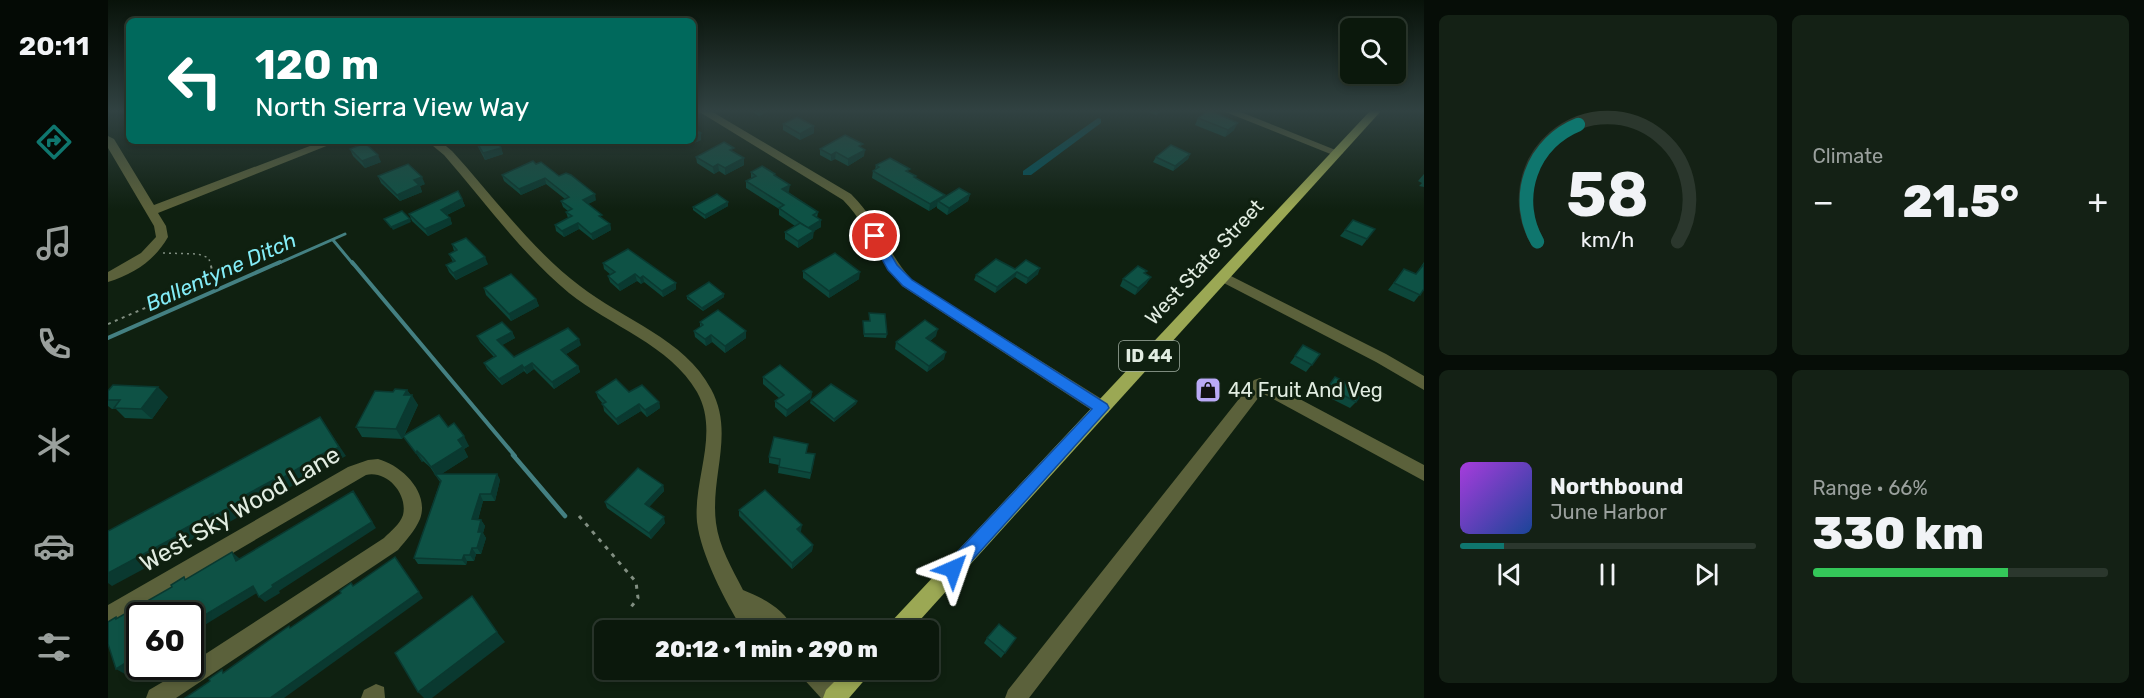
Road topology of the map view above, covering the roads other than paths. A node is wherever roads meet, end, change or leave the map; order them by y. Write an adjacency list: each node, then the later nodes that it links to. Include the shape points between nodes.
1 (111, 144): 8 (street)
2 (325, 144): 8 (street)
3 (437, 144): 14 (street, via 558,276 677,358 696,378 710,404 716,432 707,495 707,530 713,551)
4 (758, 144): 12 (street, via 847,197 865,217 892,267 907,283)
5 (1313, 144): 7 (street)
6 (1346, 144): 7 (main road, West State Street / ID 44)
7 (1337, 153): 10 (main road, West State Street / ID 44)
8 (151, 211): 9 (street, via 160,226 160,250)
9 (108, 277)
10 (1223, 277): 11 (street); 12 (main road, West State Street / ID 44)
11 (1424, 384)
12 (1102, 408): 18 (main road, West State Street / ID 44)
13 (1424, 474): 23 (street, via 1260,384)
14 (737, 597): 16 (street); 17 (street, via 762,608)
15 (108, 616): 22 (street, West Sky Wood Lane, via 368,466 382,467 395,474 411,498 412,514 391,544)
16 (747, 620)
17 (774, 620)
18 (906, 620)
19 (818, 680): 21 (street)
20 (850, 680): 21 (main road)
21 (834, 697)
22 (157, 698)
23 (1016, 698)

